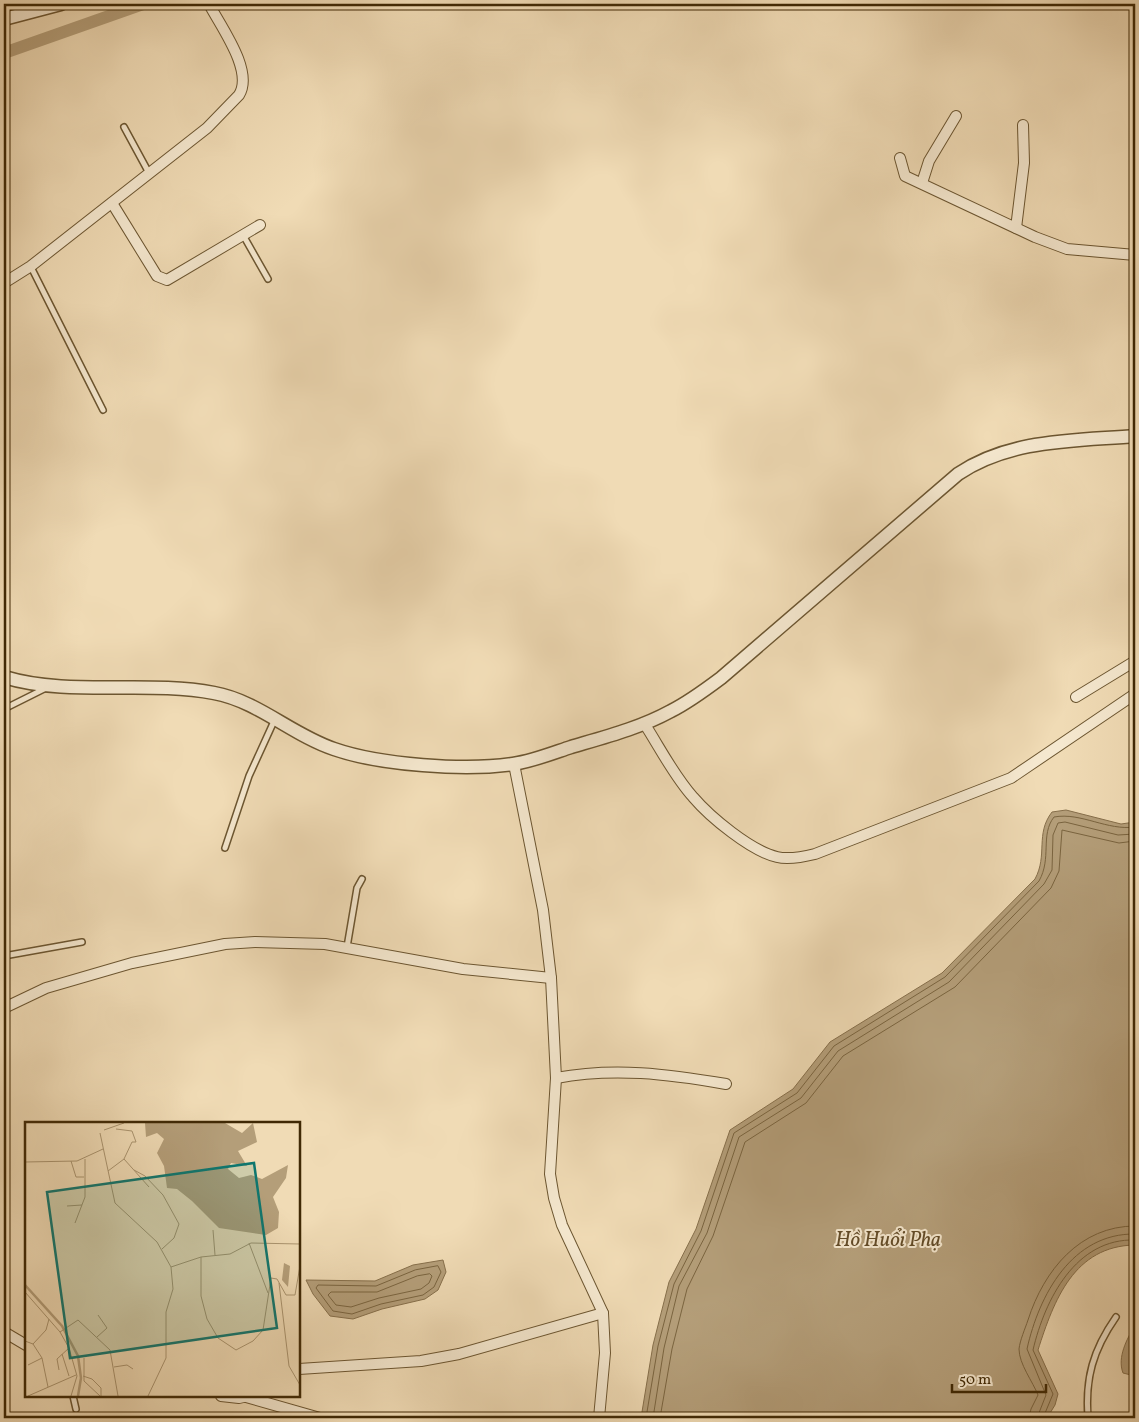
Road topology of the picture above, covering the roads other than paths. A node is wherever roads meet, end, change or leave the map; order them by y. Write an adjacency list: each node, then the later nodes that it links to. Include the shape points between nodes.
1 (61, 4): 3 (street)
2 (209, 4): 8 (street, via 236,53 244,75 243,88 231,105 206,128)
3 (4, 19)
4 (956, 116): 9 (street, via 929,161)
5 (1023, 125): 12 (street, via 1024,163)
6 (124, 126): 8 (lane)
7 (900, 158): 9 (street, via 905,176)
8 (150, 173): 10 (street)
9 (922, 183): 12 (street)
10 (112, 203): 13 (street, via 163,280 170,280); 15 (street)
11 (260, 225): 13 (street)
12 (1016, 228): 14 (street, via 1067,249)
13 (242, 235): 16 (lane)
14 (1135, 255)
15 (31, 266): 17 (street); 18 (lane)
16 (268, 280)
17 (4, 283)
18 (103, 410)
19 (1135, 436): 27 (street, via 1028,445 976,462 721,678 671,712)
20 (1135, 661): 24 (street)
21 (4, 677): 22 (street)
22 (53, 685): 25 (lane); 26 (street, via 215,693)
23 (1135, 694): 27 (street, via 1010,778 798,858 776,857 752,845 710,813 692,797)
24 (1076, 697)
25 (4, 709)
26 (275, 719): 28 (street, via 333,749 363,757 437,765); 29 (lane, via 249,776)
27 (644, 723): 28 (street)
28 (514, 764): 34 (street, via 543,910)
29 (225, 848)
30 (362, 878): 32 (lane, via 356,888)
31 (82, 942): 33 (lane)
32 (346, 947): 34 (street, via 463,969); 35 (street, via 294,941 225,944 82,977 46,988)
33 (4, 956)
34 (551, 978): 36 (street)
35 (4, 1008)
36 (556, 1078): 37 (street, via 623,1071 661,1073); 38 (street, via 550,1164 554,1198 562,1225)
37 (726, 1084)
38 (603, 1312): 42 (street, via 459,1354 393,1364); 49 (street, via 605,1353)
39 (1116, 1318): 50 (lane, via 1100,1339 1093,1361)
40 (4, 1332): 41 (street)
41 (25, 1344)
42 (300, 1369)
43 (73, 1397): 47 (lane)
44 (230, 1397): 45 (street)
45 (243, 1397)
46 (250, 1397): 48 (street)
47 (76, 1409)
48 (320, 1418)
49 (599, 1418)
50 (1088, 1418)

